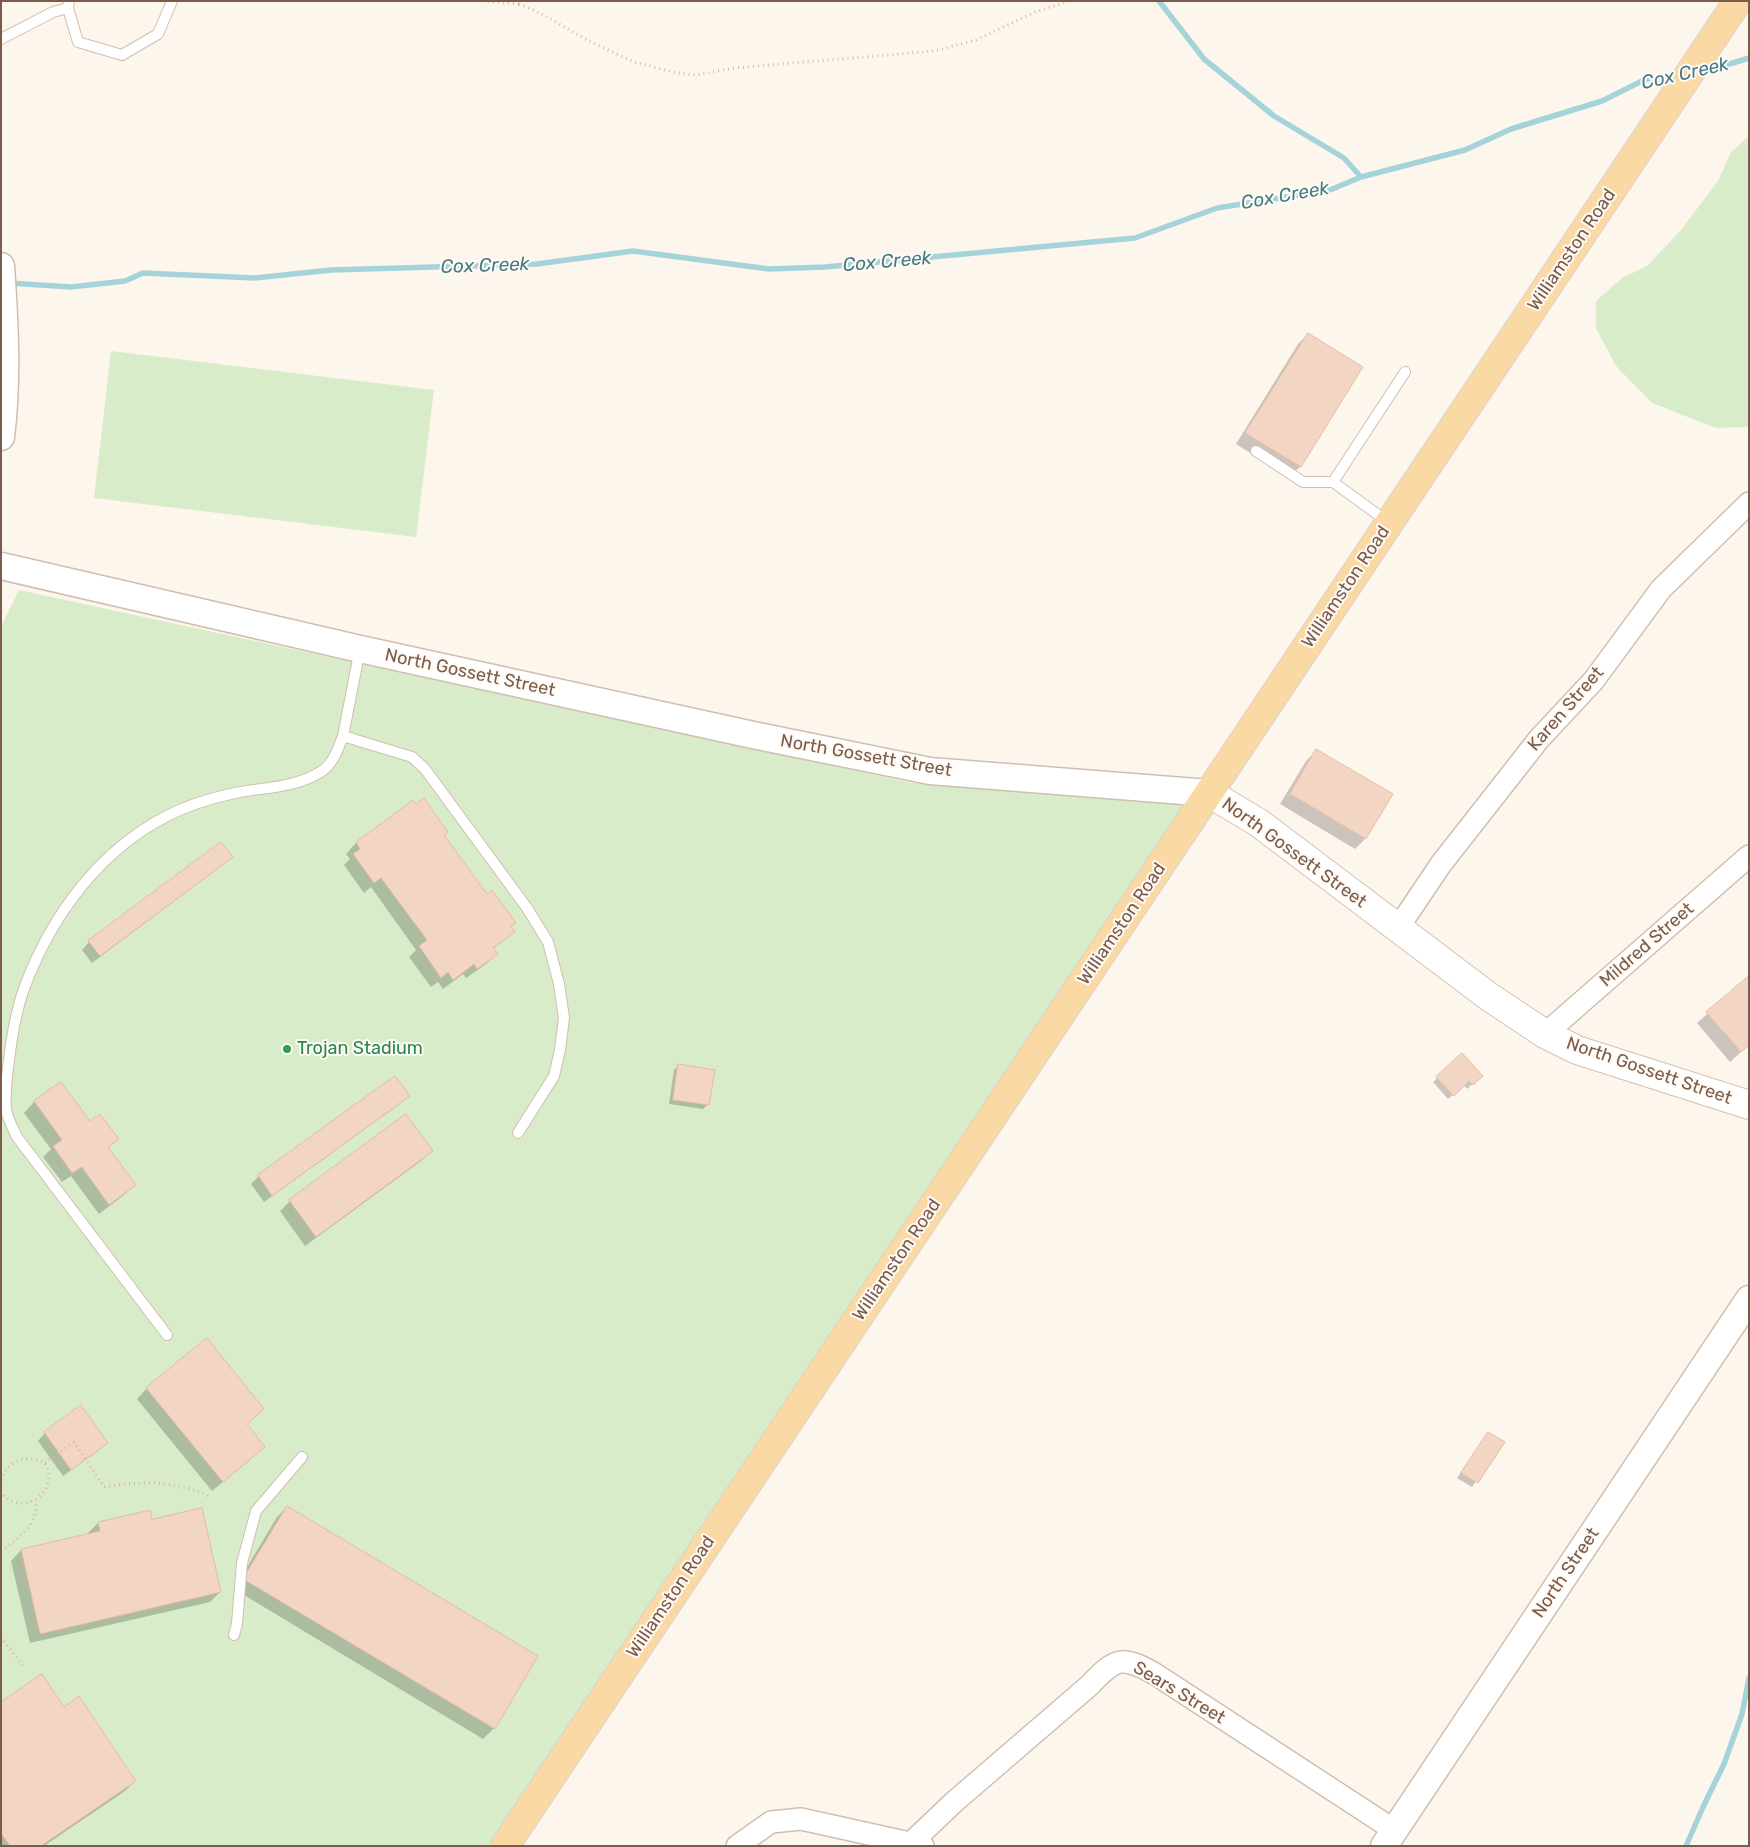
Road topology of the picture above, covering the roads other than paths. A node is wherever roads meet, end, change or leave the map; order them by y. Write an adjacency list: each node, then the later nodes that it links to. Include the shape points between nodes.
1 (172, 1): 3 (lane, via 158,34 122,55 78,42)
2 (1738, 1): 11 (main road, Williamston Road)
3 (69, 4): 4 (lane)
4 (1, 39)
5 (1, 266): 7 (street, via 5,335)
6 (1405, 372): 9 (lane)
7 (1, 438)
8 (1256, 451): 9 (lane, via 1303,482)
9 (1334, 482): 11 (lane)
10 (1749, 503): 17 (street, Karen Street, via 1661,589 1594,680 1539,739 1441,864)
11 (1389, 523): 15 (main road, Williamston Road)
12 (1, 566): 13 (street, North Gossett Street)
13 (360, 649): 14 (lane); 15 (street, North Gossett Street, via 930,771)
14 (343, 736): 20 (lane, via 412,757 425,769 528,908 548,942 564,1018 560,1050 554,1076); 22 (lane, via 336,754 324,770 295,784 202,801 168,815 119,847 96,868 60,916 24,986 14,1025 6,1110 17,1137)
15 (1209, 792): 17 (main road, North Gossett Street, via 1259,823); 27 (main road, Williamston Road)
16 (1749, 856): 18 (street, Mildred Street)
17 (1398, 928): 18 (main road, North Gossett Street, via 1488,996)
18 (1545, 1034): 19 (main road, North Gossett Street, via 1577,1050)
19 (1749, 1105)
20 (518, 1133)
21 (1749, 1299): 25 (street, North Street)
22 (167, 1335)
23 (302, 1457): 24 (lane, via 256,1511 242,1563)
24 (234, 1635)
25 (1389, 1838): 26 (street, Sears Street, via 1155,1674 1124,1661 1108,1666 954,1802)
26 (917, 1844): 28 (street, via 801,1819 771,1822)
27 (505, 1846)
28 (737, 1846)

